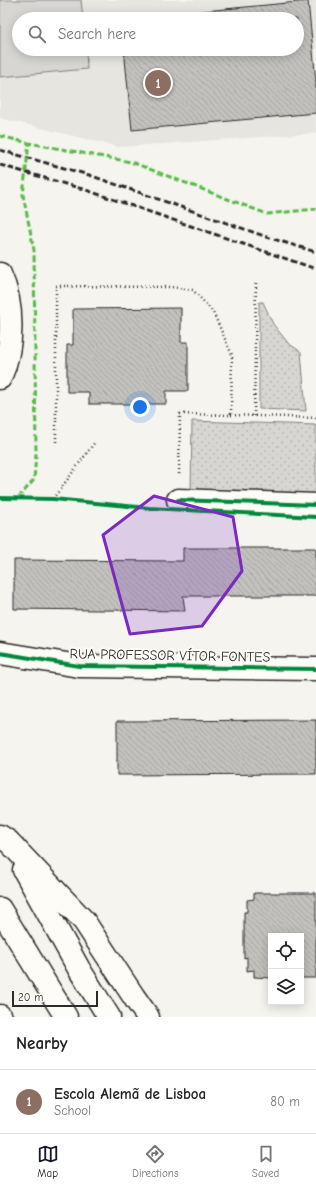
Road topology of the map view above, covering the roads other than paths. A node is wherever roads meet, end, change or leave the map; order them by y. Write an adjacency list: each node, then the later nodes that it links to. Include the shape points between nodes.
1 (0, 274): 2 (main road, via 8,302 11,326 8,351)
2 (0, 378)
3 (178, 500): 4 (main road)
4 (316, 505)
5 (0, 653): 6 (main road, RUA PROFESSOR VÍTOR FONTES, via 79,666)
6 (316, 669)
7 (4, 839): 10 (main road); 11 (main road, via 84,921)
8 (0, 909): 9 (main road)
9 (66, 1017)
10 (109, 1017)
11 (148, 1017)

